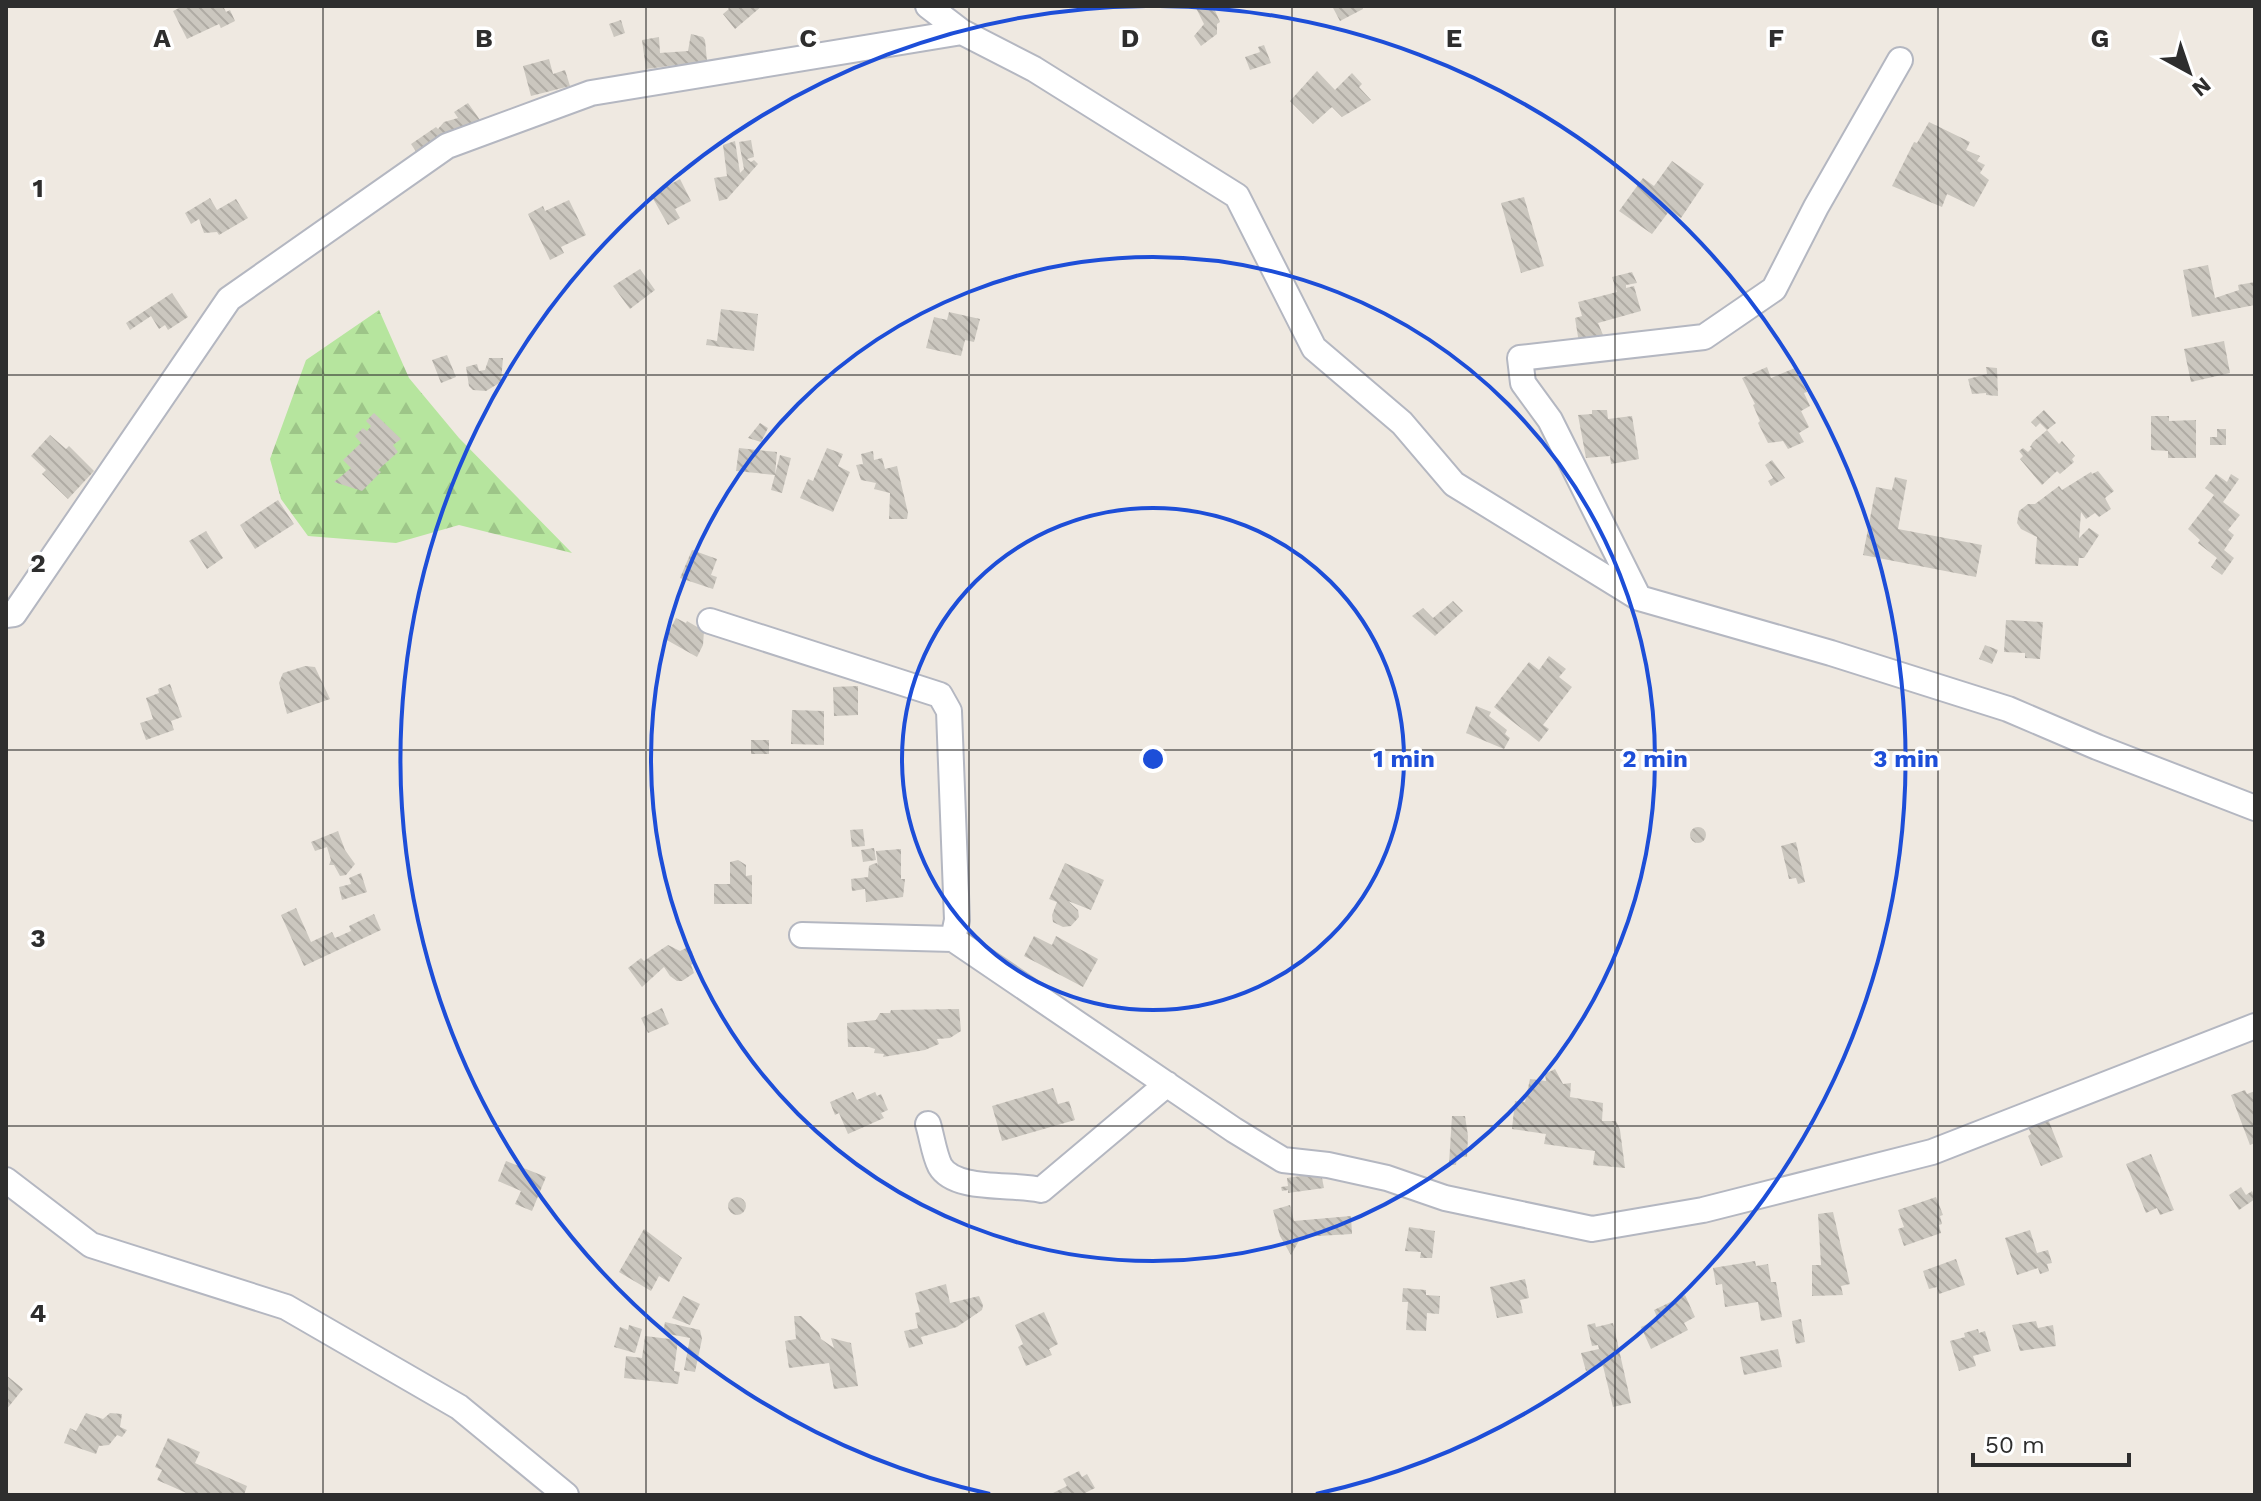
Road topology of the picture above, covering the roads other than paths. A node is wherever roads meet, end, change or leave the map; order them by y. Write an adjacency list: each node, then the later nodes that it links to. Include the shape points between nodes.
1 (928, 6): 2 (street)
2 (962, 32): 4 (street, via 1034,69 1237,196 1314,348 1402,423 1454,484); 5 (street, via 591,93 447,146 229,299 14,614)
3 (1900, 60): 4 (street, via 1774,289 1704,337 1520,358 1523,383 1550,420)
4 (1639, 598): 7 (street, via 2008,709)
5 (6, 615)
6 (710, 621): 9 (street, via 940,695 949,711 953,772)
7 (2255, 808)
8 (802, 935): 9 (street)
9 (953, 939): 11 (street)
10 (2255, 1026): 11 (street, via 1932,1152 1703,1210 1592,1229 1445,1198 1387,1178 1283,1160)
11 (1167, 1084): 12 (street, via 1041,1190 948,1177)
12 (928, 1124)
13 (6, 1180): 14 (street, via 91,1245 286,1307 459,1407)
14 (566, 1495)

